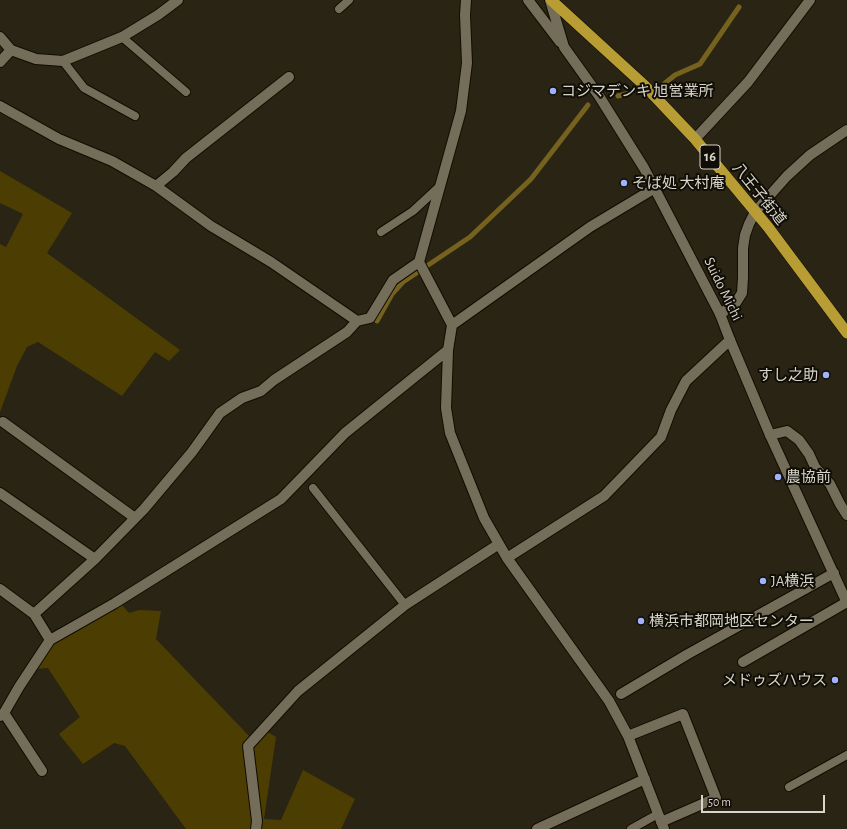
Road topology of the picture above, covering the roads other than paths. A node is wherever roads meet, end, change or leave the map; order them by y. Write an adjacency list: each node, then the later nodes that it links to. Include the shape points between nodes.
1 (178, 0): 9 (street)
2 (349, 0): 7 (lane)
3 (466, 0): 20 (street, via 467,63 461,111)
4 (528, 0): 10 (street)
5 (550, 0): 10 (street, Suido Michi); 19 (highway, 八王子街道 / 16, via 644,85)
6 (810, 0): 19 (street, via 748,82)
7 (339, 9)
8 (0, 37): 11 (street)
9 (122, 37): 12 (street); 15 (lane)
10 (564, 47): 22 (street, Suido Michi, via 599,96)
11 (10, 50): 12 (street, via 36,59); 13 (street)
12 (63, 61): 17 (lane, via 84,88)
13 (0, 62)
14 (289, 77): 21 (street, via 186,158)
15 (186, 92)
16 (0, 106): 21 (street, via 59,139 112,161)
17 (135, 116)
18 (847, 130): 23 (street, via 810,155)
19 (695, 139): 23 (highway, 八王子街道 / 16)
20 (441, 184): 24 (lane, via 413,211); 25 (street)
21 (156, 186): 27 (street, via 211,226 271,262)
22 (654, 188): 26 (street, Suido Michi); 28 (street, via 590,227)
23 (755, 212): 26 (street, via 747,229 743,248 742,294 735,304); 29 (highway, 八王子街道 / 16)
24 (381, 232)
25 (419, 262): 27 (street, via 393,280 370,318); 28 (street)
26 (720, 314): 30 (street, Suido Michi)
27 (357, 321): 37 (street, via 347,332 261,391 242,398 220,413 192,452)
28 (452, 325): 31 (street)
29 (847, 333)
30 (730, 340): 33 (street, Suido Michi); 39 (street, via 686,381 661,437 604,496)
31 (448, 350): 38 (street, via 446,408 450,433 484,518); 46 (street, via 345,433 281,499 115,603)
32 (3, 422): 37 (street)
33 (770, 435): 36 (street, via 788,431 799,440 815,467 830,484); 41 (street, Suido Michi)
34 (313, 488): 44 (lane)
35 (0, 493): 40 (street)
36 (847, 515)
37 (135, 518): 40 (street)
38 (499, 544): 39 (street); 44 (street)
39 (507, 558): 50 (street, via 609,701)
40 (95, 559): 45 (street)
41 (834, 573): 43 (street, Suido Michi); 48 (street)
42 (0, 589): 45 (street)
43 (847, 602): 47 (street)
44 (405, 605): 56 (street, via 298,691 248,746)
45 (34, 614): 46 (street)
46 (50, 640): 49 (street)
47 (743, 662)
48 (621, 694)
49 (2, 714): 52 (street)
50 (628, 736): 53 (street); 55 (street, via 683,714 716,798)
51 (847, 755): 54 (lane)
52 (42, 771)
53 (644, 779): 55 (street); 57 (street)
54 (789, 787)
55 (661, 822): 58 (lane)
56 (256, 829)
57 (537, 829)
58 (631, 829)

